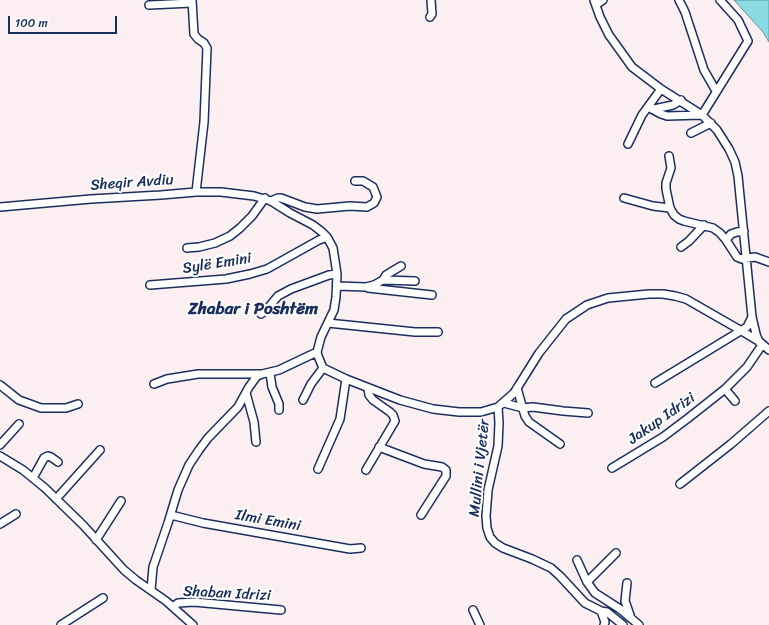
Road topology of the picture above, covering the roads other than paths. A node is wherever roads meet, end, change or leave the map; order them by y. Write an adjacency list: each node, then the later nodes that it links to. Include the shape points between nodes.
1 (431, 0): 8 (street)
2 (604, 0): 6 (street)
3 (679, 0): 10 (street, via 704,70)
4 (720, 0): 10 (street, via 738,20 748,41)
5 (192, 2): 7 (street); 19 (street, via 194,34 207,48 204,122)
6 (595, 2): 9 (street, via 609,35 632,67)
7 (149, 5)
8 (430, 17)
9 (661, 89): 11 (street); 12 (street)
10 (716, 91): 13 (street)
11 (681, 100): 12 (street, via 673,105); 13 (street)
12 (651, 108): 13 (street, via 667,116); 16 (street, via 642,115)
13 (702, 115): 14 (street)
14 (711, 123): 15 (street); 25 (street, via 735,162)
15 (691, 133)
16 (628, 144)
17 (669, 156): 23 (street, via 671,168 666,182)
18 (355, 181): 21 (street, Sheqir Avdiu, via 363,181 373,187 377,197 374,203 367,207 317,209 281,198)
19 (196, 192): 21 (street, Sheqir Avdiu, via 221,192); 22 (street, Sheqir Avdiu)
20 (624, 198): 23 (street)
21 (268, 200): 26 (street, Sheqir Avdiu, via 313,225); 29 (street, via 230,236 215,243)
22 (0, 207)
23 (670, 208): 24 (street, via 679,219)
24 (704, 225): 27 (street, via 713,228); 28 (street)
25 (744, 231): 27 (street, via 731,234); 30 (street)
26 (327, 237): 33 (street, Sheqir Avdiu, via 333,248); 36 (street, Sylë Emini, via 250,274 226,279)
27 (726, 240): 30 (street, via 737,257)
28 (681, 247)
29 (186, 248)
30 (746, 258): 31 (street, via 755,257); 41 (street)
31 (769, 262)
32 (401, 266): 34 (street, via 386,275)
33 (337, 274): 37 (street, Sheqir Avdiu); 40 (street, via 291,289 278,296)
34 (383, 280): 35 (street); 38 (street)
35 (415, 281)
36 (150, 285)
37 (337, 286): 38 (street); 42 (street, Sheqir Avdiu, via 334,310)
38 (366, 287): 39 (street)
39 (432, 295)
40 (261, 314)
41 (752, 317): 43 (street, via 748,325); 45 (street)
42 (328, 323): 44 (street); 47 (street, Sheqir Avdiu)
43 (740, 330): 45 (street); 52 (street); 56 (street, via 675,296 649,294 608,298 578,310 560,325)
44 (438, 332)
45 (761, 344): 46 (street); 57 (street, Jakup Idrizi, via 747,367)
46 (769, 350)
47 (317, 352): 48 (street); 49 (street)
48 (323, 368): 51 (street); 59 (street)
49 (270, 373): 50 (street); 64 (street)
50 (262, 374): 53 (street, via 192,375); 58 (street, via 257,376)
51 (346, 379): 55 (street); 75 (street, via 340,418)
52 (655, 383)
53 (154, 384)
54 (0, 385): 61 (street, via 19,400 41,408 66,408)
55 (368, 388): 62 (street, via 432,409 481,412); 71 (street, via 373,400 395,418)
56 (517, 388): 62 (street); 63 (street)
57 (726, 389): 60 (street); 76 (street, Jakup Idrizi, via 663,437)
58 (246, 393): 68 (street, via 254,422); 83 (street, via 238,408 208,438 189,465)
59 (303, 400)
60 (735, 401)
61 (78, 404)
62 (501, 405): 63 (street); 96 (street, Mullini i Vjetër, via 498,446 490,476 487,503 487,528 490,537 503,548 551,568 585,603)
63 (523, 408): 66 (street); 69 (street, via 533,426)
64 (279, 410)
65 (769, 411): 79 (street)
66 (588, 413)
67 (19, 424): 70 (street)
68 (256, 442)
69 (560, 444)
70 (0, 445)
71 (379, 447): 77 (street); 84 (street, via 446,470 446,476)
72 (100, 450): 80 (street)
73 (0, 456): 78 (street, Shaban Idrizi)
74 (58, 462): 78 (street, via 48,456 44,458)
75 (318, 468)
76 (612, 468)
77 (366, 470)
78 (33, 478): 80 (street, Shaban Idrizi)
79 (680, 484)
80 (56, 499): 86 (street, Shaban Idrizi)
81 (121, 501): 86 (street)
82 (16, 514): 85 (street)
83 (170, 515): 87 (street, Ilmi Emini, via 350,549); 92 (street, via 152,567)
84 (421, 515)
85 (0, 524)
86 (96, 540): 92 (street, Shaban Idrizi, via 124,570)
87 (361, 548)
88 (616, 553): 90 (street)
89 (577, 560): 90 (street)
90 (586, 582): 97 (street, via 595,593)
91 (627, 583): 97 (street, via 625,601)
92 (151, 590): 94 (street, Shaban Idrizi)
93 (103, 598): 98 (street)
94 (173, 607): 95 (street, Shaban Idrizi, via 178,603 194,602); 99 (street, Shaban Idrizi)
95 (281, 610)
96 (601, 611): 102 (street, via 606,622); 103 (street, Mullini i Vjetër, via 607,612)
97 (632, 619): 104 (street)
98 (61, 625)
99 (193, 625)
100 (480, 625): 101 (street, via 476,611)
101 (484, 625)
102 (604, 625)
103 (623, 625)
104 (639, 625)

